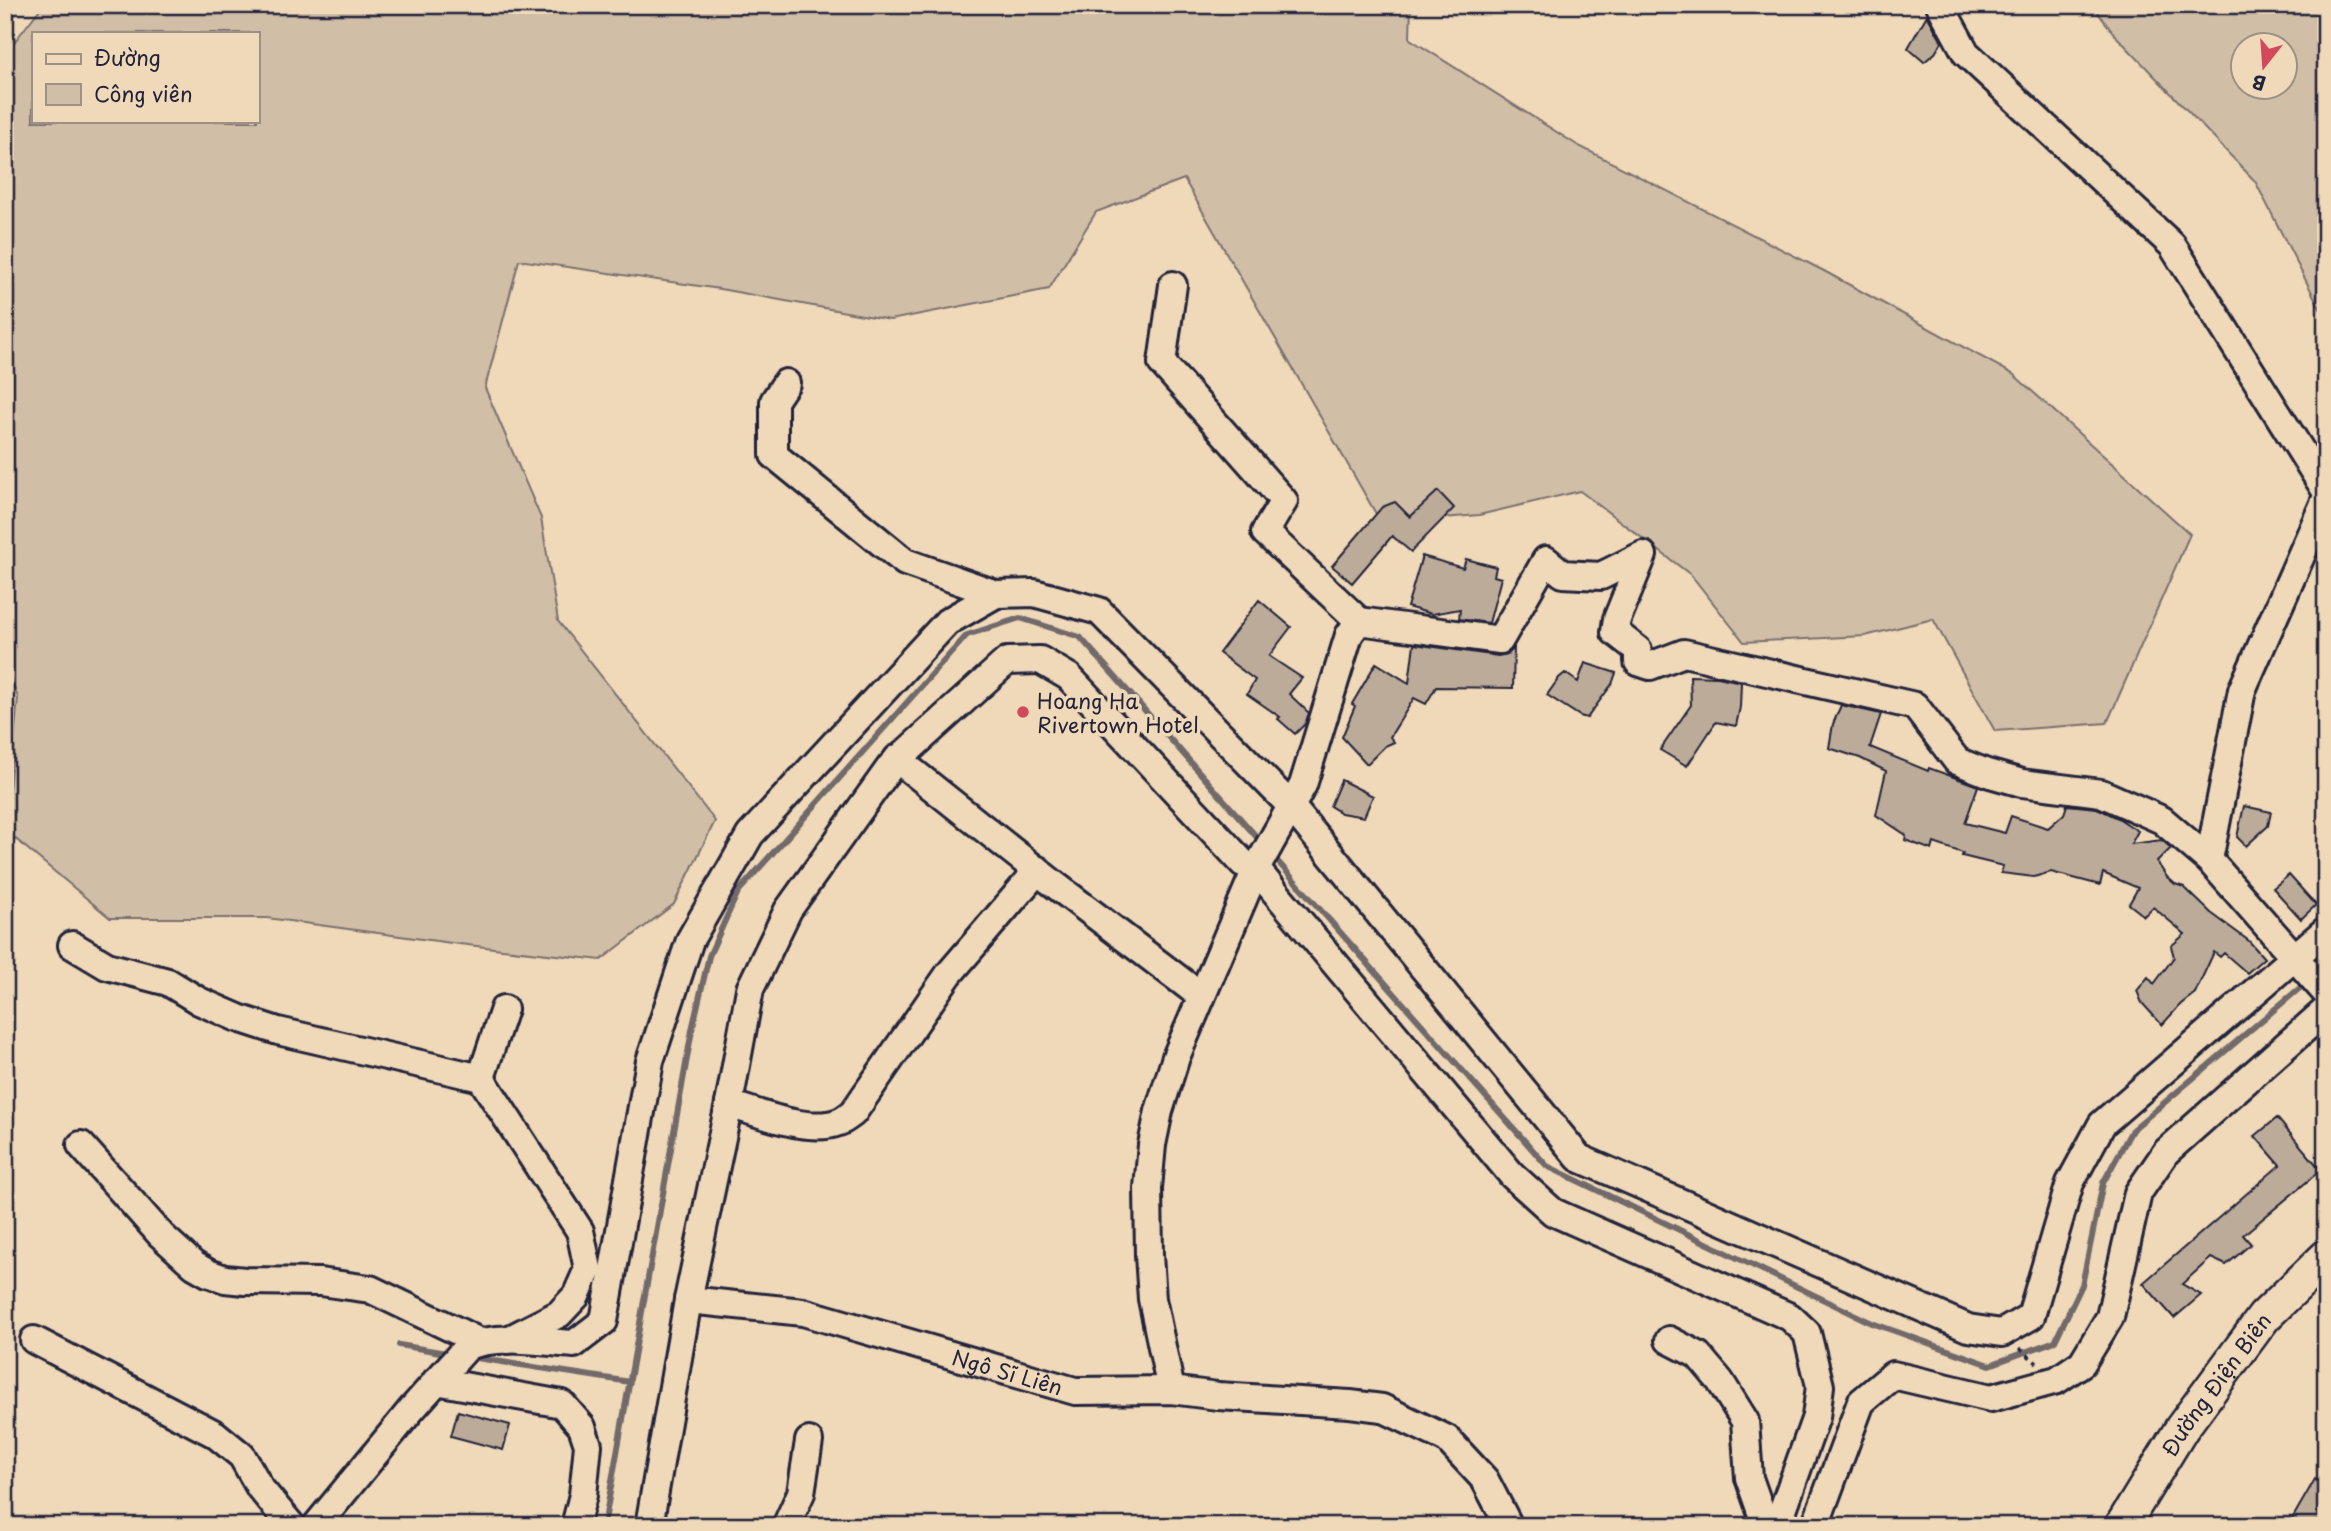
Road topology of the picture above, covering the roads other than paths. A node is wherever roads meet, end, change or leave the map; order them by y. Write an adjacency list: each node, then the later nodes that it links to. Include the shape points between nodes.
1 (1940, 5): 4 (street, via 1966,53 2172,245)
2 (1173, 285): 7 (street, via 1162,363 1284,501 1265,532)
3 (786, 383): 6 (street, via 774,401 774,455 905,562)
4 (2326, 491)
5 (2326, 499): 10 (street, via 2242,690)
6 (996, 594): 9 (street, via 1034,593 1098,611); 27 (street, via 947,622 750,835 690,940 650,1061 604,1321 574,1344)
7 (1359, 621): 9 (street, via 1349,635 1303,785); 10 (street, via 1500,640 1546,560 1563,574 1601,576 1643,555 1615,632 1638,649 1638,662 1650,666 1684,653 1915,706 1957,761 2022,782 2101,793 2162,820)
8 (897, 759): 11 (street, via 1007,661 1040,660 1069,677 1243,863); 12 (street); 21 (street, via 788,910 750,989)
9 (1287, 812): 11 (street); 15 (street, via 1579,1158 1968,1328 2001,1333 2031,1316 2070,1183 2102,1124)
10 (2209, 860): 15 (street)
11 (1258, 866): 17 (street); 39 (street, via 1512,1175 1553,1212 1790,1317 1807,1333 1820,1386 1816,1417)
12 (1038, 870): 17 (street); 21 (street, via 949,974 853,1113 839,1122 798,1124)
13 (2326, 930): 15 (street)
14 (72, 945): 20 (street, via 107,966 168,982 238,1018)
15 (2294, 957): 16 (street)
16 (2326, 993)
17 (1202, 996): 30 (street, via 1159,1111 1148,1188 1152,1299)
18 (504, 1009): 20 (street)
19 (2326, 1010): 40 (street, via 2166,1152 2138,1193 2110,1317 2082,1363 2057,1380 1990,1398 1893,1375 1861,1402)
20 (481, 1078): 27 (street, via 580,1231 588,1269 576,1296 559,1314)
21 (729, 1104): 24 (street)
22 (81, 1145): 28 (street, via 162,1235 208,1273 245,1281 320,1282 370,1289)
23 (2326, 1257): 41 (main road, Đường Điện Biên, via 2264,1317 2182,1428)
24 (688, 1300): 30 (street, Ngô Sĩ Liên, via 803,1312 1075,1391); 35 (street)
25 (34, 1340): 32 (street, via 215,1434 242,1456 260,1488)
26 (1669, 1340): 38 (street, via 1698,1355 1745,1421 1749,1478)
27 (507, 1341): 28 (street)
28 (474, 1344): 29 (street)
29 (440, 1377): 33 (street); 34 (street, via 562,1404 582,1427 588,1445)
30 (1171, 1390): 37 (street, Ngô Sĩ Liên, via 1382,1408 1447,1439 1485,1480)
31 (809, 1441): 36 (street, via 801,1493)
32 (292, 1526)
33 (316, 1526)
34 (575, 1526)
35 (649, 1526)
36 (786, 1526)
37 (1509, 1526)
38 (1766, 1526)
39 (1777, 1526)
40 (1815, 1526)
41 (2122, 1526)

